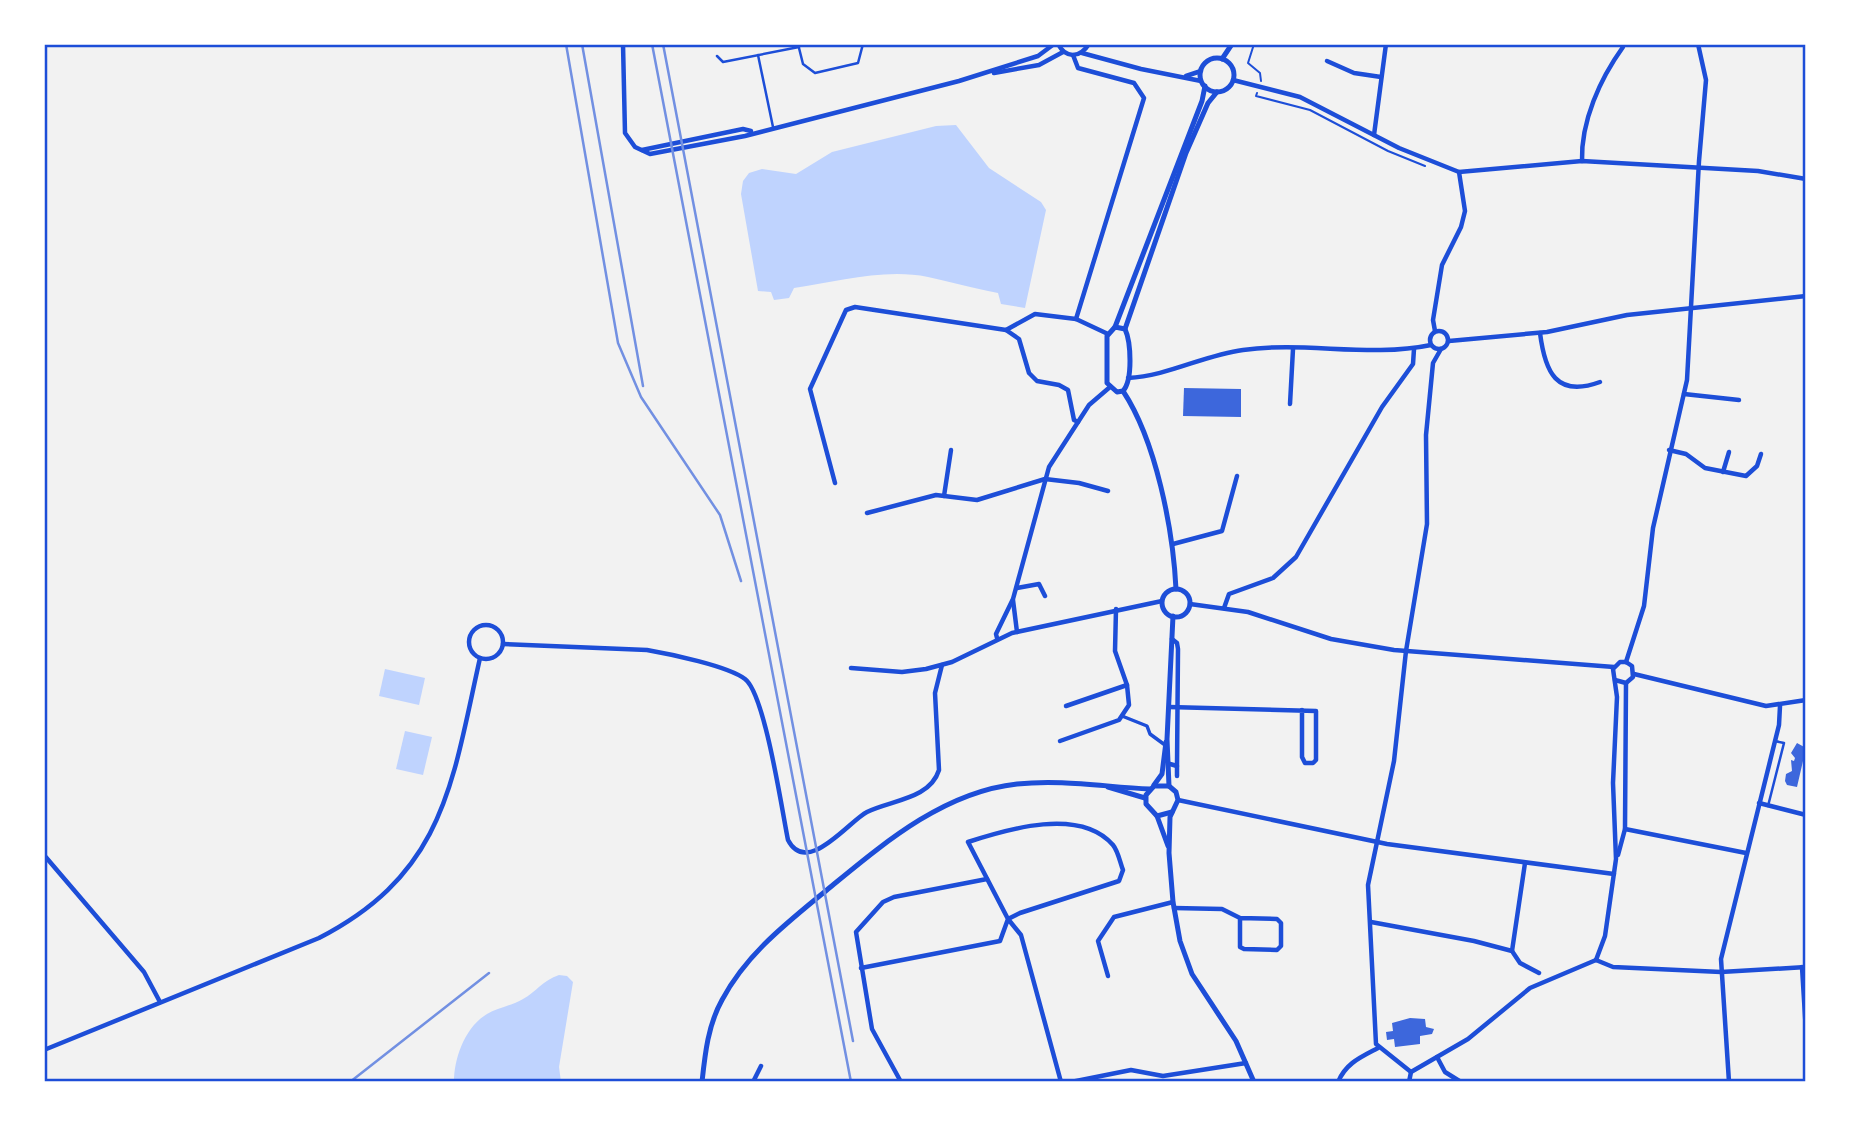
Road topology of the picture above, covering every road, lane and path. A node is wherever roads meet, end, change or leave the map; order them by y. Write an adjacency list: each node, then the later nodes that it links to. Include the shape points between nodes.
1 (623, 44): 27 (street, via 625,133 642,150)
2 (863, 44): 8 (lane, via 858,63 815,73 806,68)
3 (1056, 44): 11 (street); 20 (street, via 1038,57)
4 (1231, 44): 17 (street)
5 (1254, 44): 25 (path, via 1248,63 1260,74)
6 (1386, 44): 22 (street)
7 (1698, 44): 31 (street, via 1706,80)
8 (799, 45): 14 (lane)
9 (1089, 45): 12 (street); 16 (street)
10 (1623, 47): 29 (street, via 1593,105)
11 (1063, 52): 15 (street); 20 (street, via 1039,65)
12 (1082, 53): 15 (street); 16 (street)
13 (717, 55): 14 (lane, via 723,62)
14 (758, 55): 27 (lane)
15 (1073, 55): 36 (street, via 1078,68 1134,83 1144,98)
16 (1099, 58): 21 (street)
17 (1222, 59): 19 (street, via 1209,60); 23 (street, via 1233,70)
18 (1327, 61): 22 (street, via 1354,73)
19 (1201, 71): 21 (street); 24 (street)
20 (983, 74): 27 (street)
21 (1185, 76): 24 (street)
22 (1381, 77): 28 (street)
23 (1233, 80): 25 (street); 26 (street, via 1227,89)
24 (1203, 84): 26 (street); 37 (street, via 1202,101)
25 (1259, 85): 28 (street, via 1300,97); 30 (path, via 1256,96 1310,110)
26 (1217, 92): 38 (street, via 1186,153)
27 (773, 127)
28 (1374, 135): 32 (street)
29 (1582, 161): 31 (street); 32 (street)
30 (1427, 166)
31 (1699, 167): 33 (street); 35 (street)
32 (1459, 172): 40 (street, via 1465,211 1443,265 1433,320)
33 (1806, 179)
34 (1806, 296): 35 (street)
35 (1690, 310): 41 (street, via 1627,315); 52 (street)
36 (1076, 319): 39 (street, via 1035,314); 42 (street)
37 (1115, 327): 38 (street); 42 (street)
38 (1125, 329): 48 (street)
39 (1006, 330): 55 (street, via 1019,339 1029,373 1037,381 1068,390); 63 (street, via 855,307 846,310 810,389)
40 (1436, 331): 43 (street, via 1444,332); 44 (street, via 1430,337)
41 (1539, 333): 43 (street); 49 (street, via 1556,382 1581,387)
42 (1108, 334): 50 (street)
43 (1448, 341): 47 (street)
44 (1431, 345): 46 (street); 47 (street)
45 (1293, 349): 46 (street); 48 (street, via 1245,350); 54 (street)
46 (1414, 349): 74 (street, via 1413,364 1382,407 1296,557 1273,578 1229,594)
47 (1441, 349): 81 (street, via 1433,363 1426,435 1427,524)
48 (1128, 378): 51 (street)
49 (1601, 382)
50 (1110, 387): 51 (street); 55 (street)
51 (1123, 391): 67 (street, via 1135,412 1164,498)
52 (1684, 394): 53 (street); 57 (street)
53 (1739, 400)
54 (1290, 404)
55 (1077, 422): 62 (street)
56 (951, 450): 65 (street)
57 (1669, 450): 60 (street); 83 (street, via 1644,606)
58 (1729, 452): 60 (street)
59 (1761, 454): 60 (street, via 1746,477)
60 (1723, 472)
61 (1237, 476): 67 (street, via 1222,531)
62 (1045, 479): 64 (street); 65 (street, via 977,500); 68 (street)
63 (835, 483)
64 (1108, 491)
65 (943, 496): 66 (street)
66 (867, 513)
67 (1173, 544): 69 (street)
68 (1016, 589): 70 (street, via 1039,583); 71 (street)
69 (1176, 589): 72 (street, via 1166,593); 73 (street, via 1187,594)
70 (1045, 596)
71 (1013, 600): 77 (street); 78 (street)
72 (1163, 601): 75 (street); 76 (street, via 1166,612)
73 (1190, 604): 74 (street); 76 (street, via 1186,613)
74 (1224, 607): 81 (street, via 1331,639)
75 (1116, 609): 77 (street); 90 (street, via 1115,652)
76 (1173, 616): 79 (street)
77 (1017, 632): 78 (street)
78 (997, 638): 84 (street)
79 (1171, 638): 94 (street); 95 (street, via 1178,649)
80 (503, 644): 82 (street, via 495,656); 82 (street, via 496,628 480,626 471,633 469,645); 84 (street, via 647,650 746,679 762,715 788,840 802,852 824,847 865,813 920,793 935,781 939,770 935,687)
81 (1406, 650): 85 (street); 115 (street)
82 (480, 657): 134 (street, via 444,806 425,845 389,891 319,937)
83 (1626, 662): 85 (street); 87 (street)
84 (943, 665): 86 (street, via 902,672)
85 (1614, 667): 88 (street)
86 (851, 668)
87 (1634, 674): 89 (street); 93 (street)
88 (1615, 680): 89 (street); 119 (street)
89 (1626, 683): 114 (street)
90 (1127, 685): 92 (street); 97 (street, via 1129,705)
91 (1806, 700): 93 (street)
92 (1066, 706)
93 (1780, 706): 99 (street)
94 (1169, 707): 95 (street); 100 (street)
95 (1177, 708): 96 (street); 102 (street)
96 (1302, 710): 96 (street, via 1316,711 1316,760 1309,764 1302,757)
97 (1122, 716): 98 (street); 100 (street, via 1147,726 1150,734)
98 (1060, 741)
99 (1775, 741): 109 (street); 110 (lane, via 1784,743)
100 (1166, 742): 101 (street); 106 (street, via 1162,774)
101 (1170, 764): 102 (street); 105 (street)
102 (1177, 766): 103 (street)
103 (1177, 776)
104 (1084, 783): 106 (street); 107 (street); 143 (street, via 1015,784 982,793 924,816 877,849 780,928 744,966 714,1018)
105 (1169, 786): 106 (street, via 1159,784); 108 (street)
106 (1150, 789): 107 (street)
107 (1146, 798): 113 (street, via 1148,809)
108 (1178, 800): 111 (street); 115 (street)
109 (1759, 803): 110 (street); 117 (street)
110 (1769, 806): 112 (street)
111 (1172, 812): 113 (street); 116 (street)
112 (1806, 815)
113 (1157, 816): 116 (street)
114 (1625, 829): 117 (street); 119 (street)
115 (1379, 843): 120 (street); 126 (street, via 1368,885)
116 (1169, 853): 123 (street)
117 (1746, 853): 131 (street)
118 (44, 855): 134 (street, via 144,972)
119 (1616, 859): 121 (street)
120 (1525, 863): 121 (street); 127 (street)
121 (1614, 874): 128 (street, via 1605,936)
122 (987, 879): 125 (street); 125 (street, via 968,842 1014,828 1090,828 1114,846 1123,870 1119,881); 130 (street, via 883,902 856,932)
123 (1173, 905): 124 (street, via 1222,909); 133 (street, via 1114,917 1098,941); 139 (street, via 1192,974 1226,1022)
124 (1240, 918): 124 (street, via 1240,947 1277,950 1281,946 1277,919)
125 (1008, 919): 130 (street, via 1000,941); 146 (street, via 1021,935)
126 (1371, 922): 127 (street); 136 (street)
127 (1512, 951): 132 (street, via 1520,963)
128 (1596, 960): 131 (street, via 1613,967); 138 (street, via 1530,988 1484,1028)
129 (1804, 967): 131 (street); 135 (street)
130 (861, 968): 145 (street, via 872,1029)
131 (1721, 972): 152 (street)
132 (1539, 973)
133 (1108, 976)
134 (160, 1002): 137 (street)
135 (1806, 1032)
136 (1378, 1048): 141 (street); 149 (street, via 1343,1070)
137 (44, 1050)
138 (1437, 1057): 141 (street); 151 (street, via 1445,1072)
139 (1246, 1063): 142 (street, via 1163,1076 1130,1070); 148 (street)
140 (761, 1066): 144 (street)
141 (1411, 1072): 150 (street)
142 (1090, 1080): 147 (street)
143 (702, 1082)
144 (753, 1082)
145 (901, 1082)
146 (1061, 1082)
147 (1071, 1082)
148 (1254, 1082)
149 (1338, 1082)
150 (1409, 1082)
151 (1461, 1082)
152 (1728, 1082)

